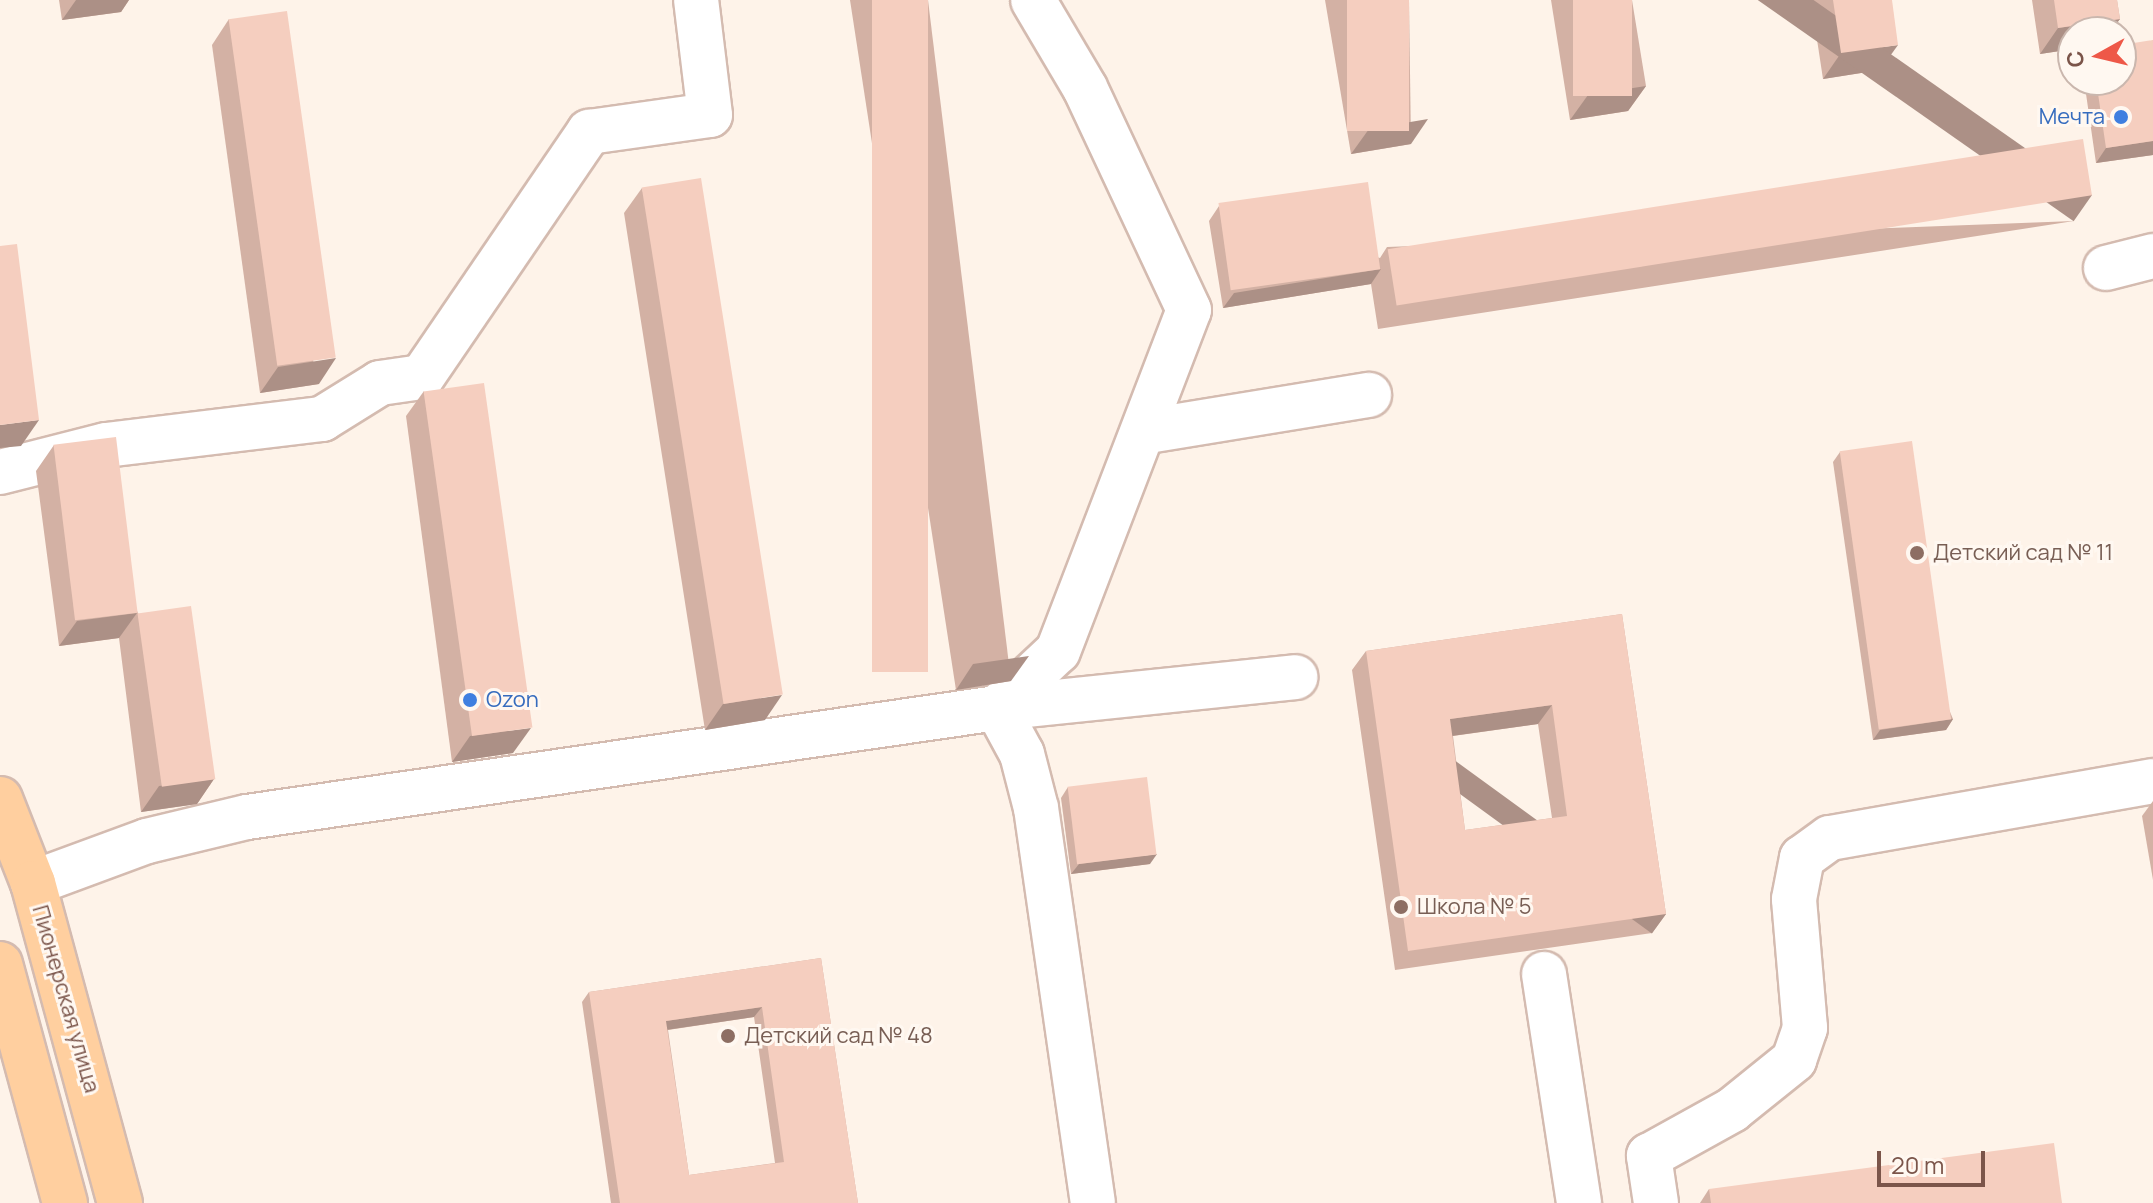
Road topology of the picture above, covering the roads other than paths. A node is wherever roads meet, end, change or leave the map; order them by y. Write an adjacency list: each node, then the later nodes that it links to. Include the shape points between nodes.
1 (696, 0): 7 (lane, via 710,115 589,132 422,377 380,383 322,419 106,445)
2 (1033, 0): 6 (lane, via 1085,88 1189,310)
3 (2153, 256): 4 (lane)
4 (2106, 268)
5 (1369, 395): 6 (lane)
6 (1148, 431): 9 (lane, via 1058,651)
7 (0, 472)
8 (1295, 677): 9 (lane)
9 (997, 708): 12 (lane, via 247,817 147,841); 17 (lane, via 1022,754 1036,808)
10 (2153, 781): 19 (lane, via 1830,838 1802,858 1794,899 1805,1028 1794,1060 1732,1110 1649,1156)
11 (0, 799): 12 (main road, Пионерская улица)
12 (17, 889): 16 (main road, Пионерская улица)
13 (0, 964): 15 (main road)
14 (1544, 974): 18 (lane)
15 (65, 1203)
16 (120, 1203)
17 (1093, 1203)
18 (1579, 1203)
19 (1656, 1203)

